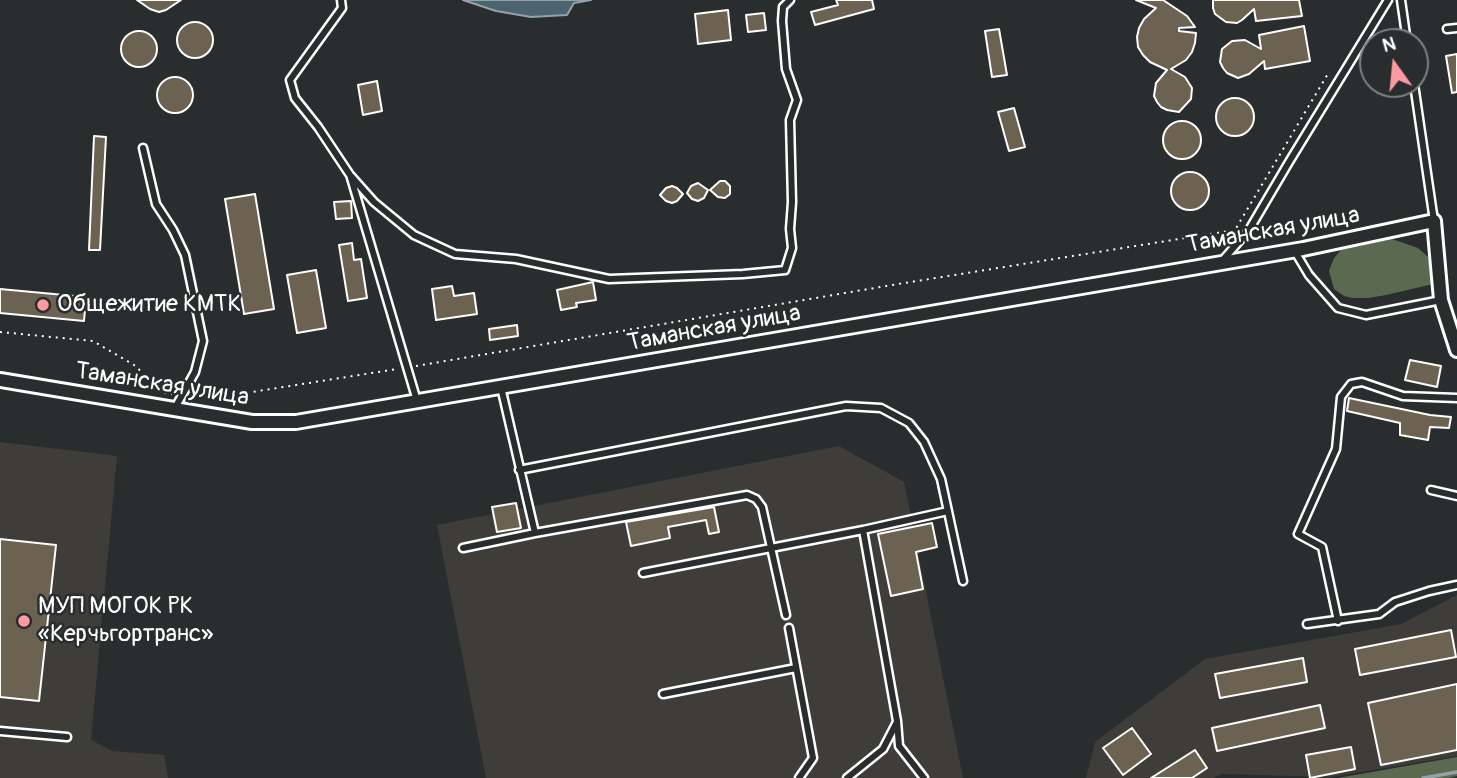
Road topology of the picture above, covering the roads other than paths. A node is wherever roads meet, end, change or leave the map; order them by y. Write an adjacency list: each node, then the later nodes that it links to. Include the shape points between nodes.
1 (341, 0): 10 (lane, via 342,8 290,80 295,98)
2 (790, 0): 10 (lane, via 783,7 782,20 786,69 797,100 790,120 792,248 785,270 609,279 516,260 455,254 414,235)
3 (1388, 0): 13 (lane, via 1249,230)
4 (1401, 0): 5 (lane)
5 (1405, 28)
6 (1457, 28): 7 (lane)
7 (1447, 29)
8 (1416, 98): 11 (lane)
9 (143, 148): 20 (lane, via 156,204 185,255 203,341 195,372)
10 (350, 175): 19 (lane)
11 (1434, 221): 12 (street, Таманская улица); 14 (street)
12 (1294, 250): 13 (street, Таманская улица); 14 (lane, via 1338,308 1366,314)
13 (1222, 262): 17 (street, Таманская улица)
14 (1441, 300): 15 (street)
15 (1457, 350)
16 (0, 380): 20 (street, Таманская улица)
17 (501, 387): 19 (street, Таманская улица); 21 (lane)
18 (1457, 398): 33 (lane, via 1403,396 1362,382 1351,384 1341,397 1336,449 1298,534 1322,547)
19 (416, 401): 20 (street, Таманская улица, via 296,422 252,422)
20 (174, 410)
21 (519, 470): 24 (lane, via 846,407 881,408 909,423 924,442 941,479); 26 (lane)
22 (1431, 490): 23 (lane)
23 (1457, 496)
24 (948, 511): 25 (lane); 30 (lane)
25 (863, 530): 27 (lane); 38 (lane)
26 (535, 533): 27 (lane, via 747,495 762,507); 28 (lane)
27 (772, 547): 29 (lane); 32 (lane)
28 (463, 548)
29 (643, 573)
30 (963, 581)
31 (1457, 585): 33 (lane, via 1395,602 1379,614)
32 (786, 615)
33 (1338, 621): 34 (lane)
34 (1307, 624)
35 (789, 628): 36 (lane)
36 (796, 668): 37 (lane); 41 (lane, via 813,758)
37 (663, 694)
38 (897, 721): 42 (lane, via 883,749); 43 (lane, via 900,746)
39 (0, 731): 40 (lane)
40 (67, 737)
41 (799, 778)
42 (847, 778)
43 (924, 778)

